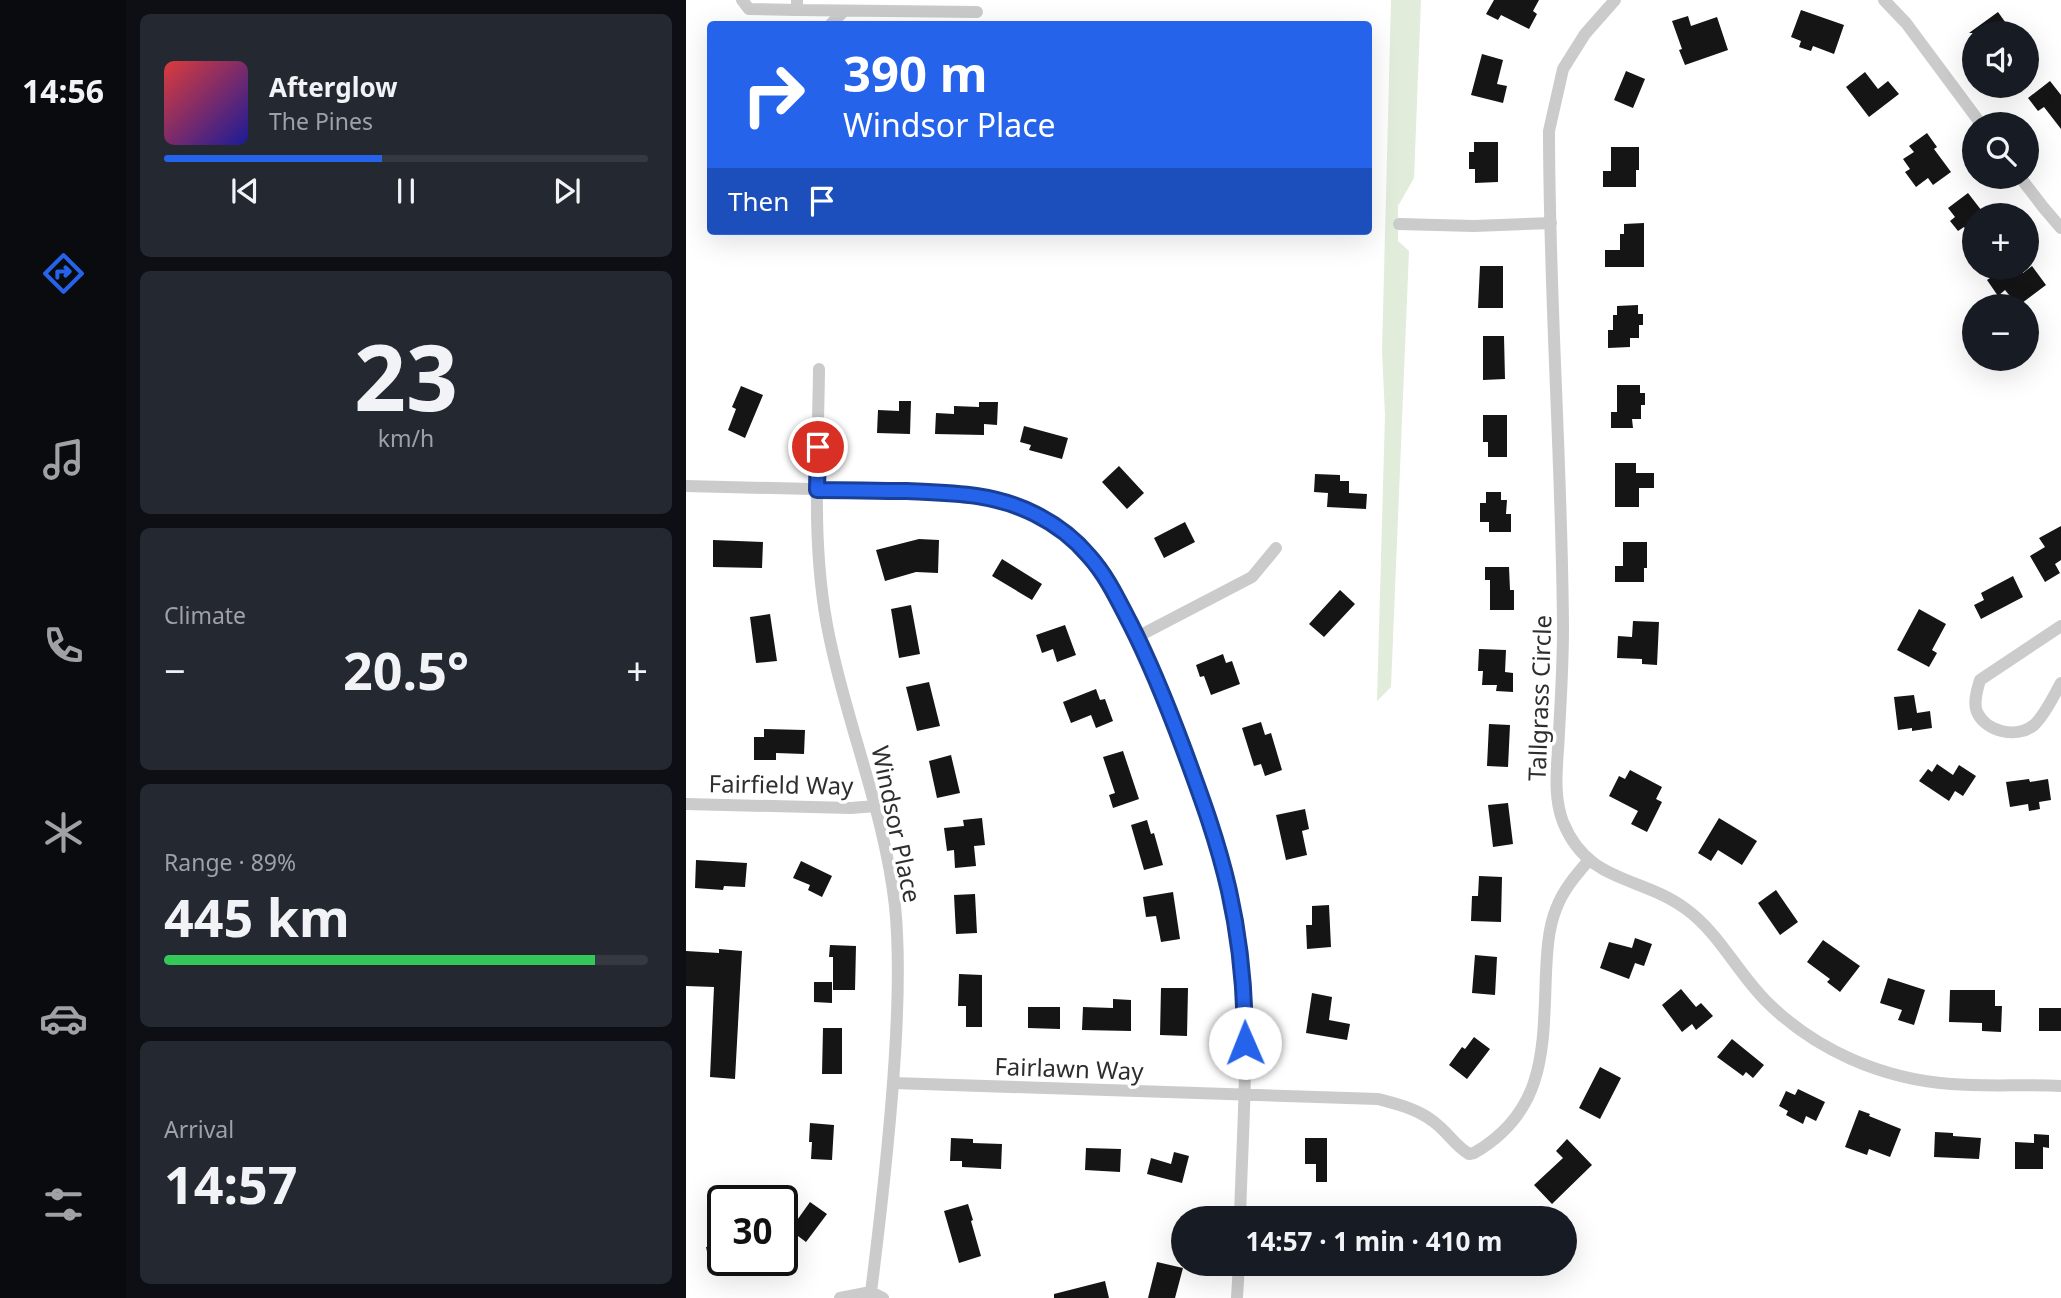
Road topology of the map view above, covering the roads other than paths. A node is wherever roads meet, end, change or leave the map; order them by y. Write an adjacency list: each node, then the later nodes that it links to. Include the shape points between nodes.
1 (743, 0): 4 (street, via 749,9)
2 (1615, 0): 11 (street, Tallgrass Circle, via 1563,69 1549,131)
3 (1884, 0): 9 (street)
4 (797, 5): 6 (street)
5 (916, 6): 6 (street); 7 (street)
6 (844, 10): 8 (street)
7 (977, 12)
8 (834, 21)
9 (1972, 112)
10 (2029, 189): 13 (street)
11 (1551, 223): 12 (street); 23 (street, Tallgrass Circle, via 1563,628 1557,790 1563,820)
12 (1399, 224)
13 (2061, 228)
14 (819, 369): 16 (street, Windsor Place)
15 (686, 486): 16 (street)
16 (817, 490): 19 (street, via 971,494 999,499 1032,513 1060,529 1089,555); 22 (street, Windsor Place, via 819,566 831,648)
17 (1276, 548): 19 (street, via 1252,577)
18 (2061, 626): 20 (street, via 1980,680 1976,711 2000,731 2025,730 2035,724)
19 (1137, 637): 26 (street, via 1200,793 1229,893 1242,978)
20 (2061, 683)
21 (686, 804): 22 (street, Fairfield Way)
22 (876, 806): 24 (street, Windsor Place, via 895,904 898,952)
23 (1589, 860): 25 (street, Tallgrass Circle, via 1683,907 1712,932 1774,1009 1826,1046 1861,1063 1951,1084); 26 (street, Fairlawn Way, via 1564,892 1550,930 1543,1038 1532,1091 1513,1121 1484,1147 1469,1154 1425,1115 1378,1099)
24 (893, 1083): 26 (street, Fairlawn Way); 29 (street, Windsor Place)
25 (2061, 1086)
26 (1244, 1095): 27 (street)
27 (1240, 1206)
28 (1238, 1276): 32 (street)
29 (871, 1292): 30 (street); 31 (street)
30 (840, 1298)
31 (883, 1298)
32 (1237, 1298)

